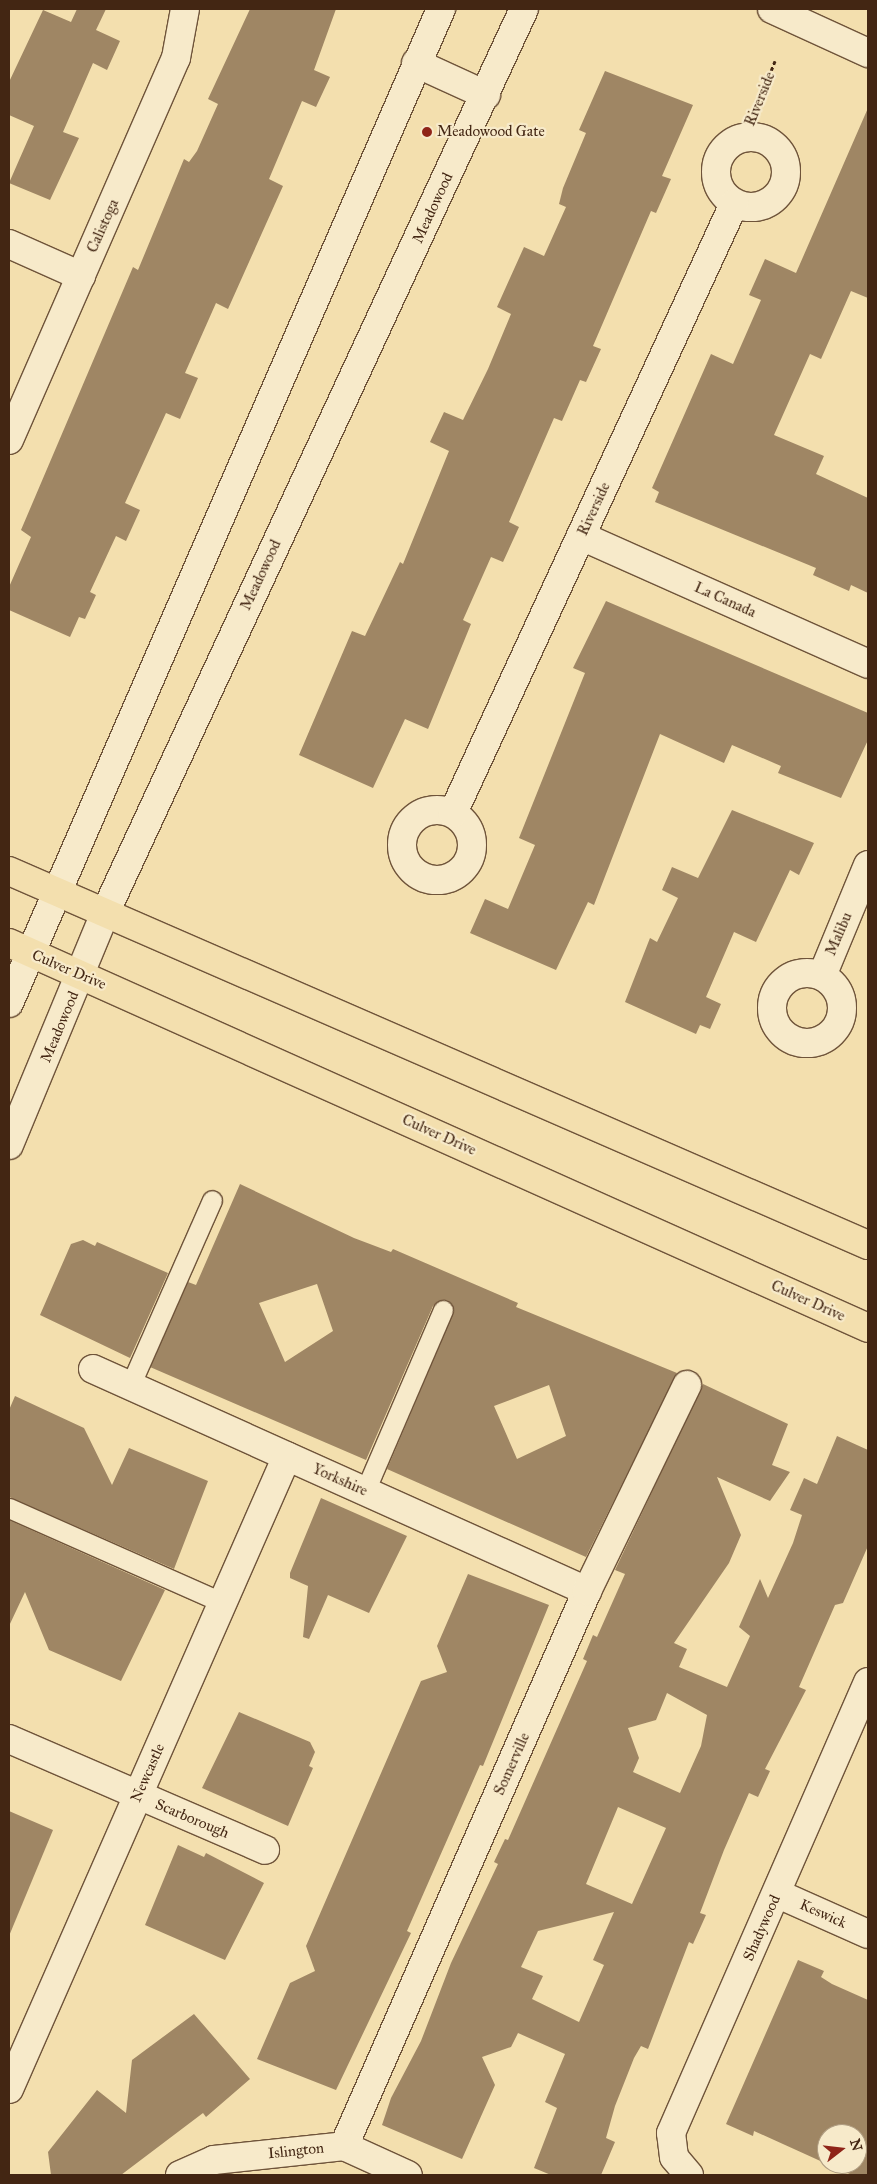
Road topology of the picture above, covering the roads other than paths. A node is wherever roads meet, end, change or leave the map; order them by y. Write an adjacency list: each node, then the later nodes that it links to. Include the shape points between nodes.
1 (185, 9): 10 (street, Calistoga, via 176,58)
2 (441, 9): 6 (street)
3 (524, 9): 7 (street, Meadowood)
4 (776, 9): 5 (street)
5 (868, 54)
6 (416, 63): 7 (street); 17 (street)
7 (486, 95): 18 (street, Meadowood)
8 (734, 204): 8 (street, Riverside, via 723,195 715,167 721,153 746,137 774,144 783,156 786,178 776,198 764,206); 12 (street, Riverside)
9 (9, 244): 10 (street)
10 (81, 276): 11 (street, Calistoga)
11 (9, 440)
12 (581, 536): 13 (street, La Canada); 14 (street, Riverside)
13 (868, 664)
14 (453, 813)
15 (868, 865): 21 (street, Malibu)
16 (9, 871): 17 (main road)
17 (59, 893): 18 (main road); 19 (street)
18 (105, 914): 20 (street, Meadowood); 25 (main road)
19 (20, 948): 20 (main road, Culver Drive); 22 (street)
20 (82, 975): 23 (street, Meadowood); 27 (main road, Culver Drive)
21 (822, 976)
22 (9, 1003)
23 (9, 1145)
24 (212, 1200): 30 (lane)
25 (868, 1245)
26 (443, 1310): 32 (lane)
27 (868, 1328)
28 (93, 1369): 30 (street, Yorkshire)
29 (687, 1385): 34 (street, Somerville)
30 (130, 1386): 31 (street, Yorkshire)
31 (287, 1456): 32 (street, Yorkshire); 35 (street, Newcastle)
32 (365, 1491): 34 (street, Yorkshire)
33 (9, 1508): 35 (lane)
34 (587, 1591): 43 (street, Somerville)
35 (223, 1603): 38 (street, Newcastle)
36 (868, 1682): 40 (street, Shadywood)
37 (9, 1738): 38 (street, Scarborough)
38 (137, 1797): 39 (street, Scarborough); 42 (street, Newcastle)
39 (265, 1850)
40 (778, 1894): 41 (street, Keswick); 44 (street, Shadywood, via 671,2133 674,2157)
41 (868, 1934)
42 (12, 2072)
43 (344, 2146): 45 (street, Islington, via 214,2160); 46 (street, Islington)
44 (687, 2174)
45 (180, 2175)
46 (408, 2175)

